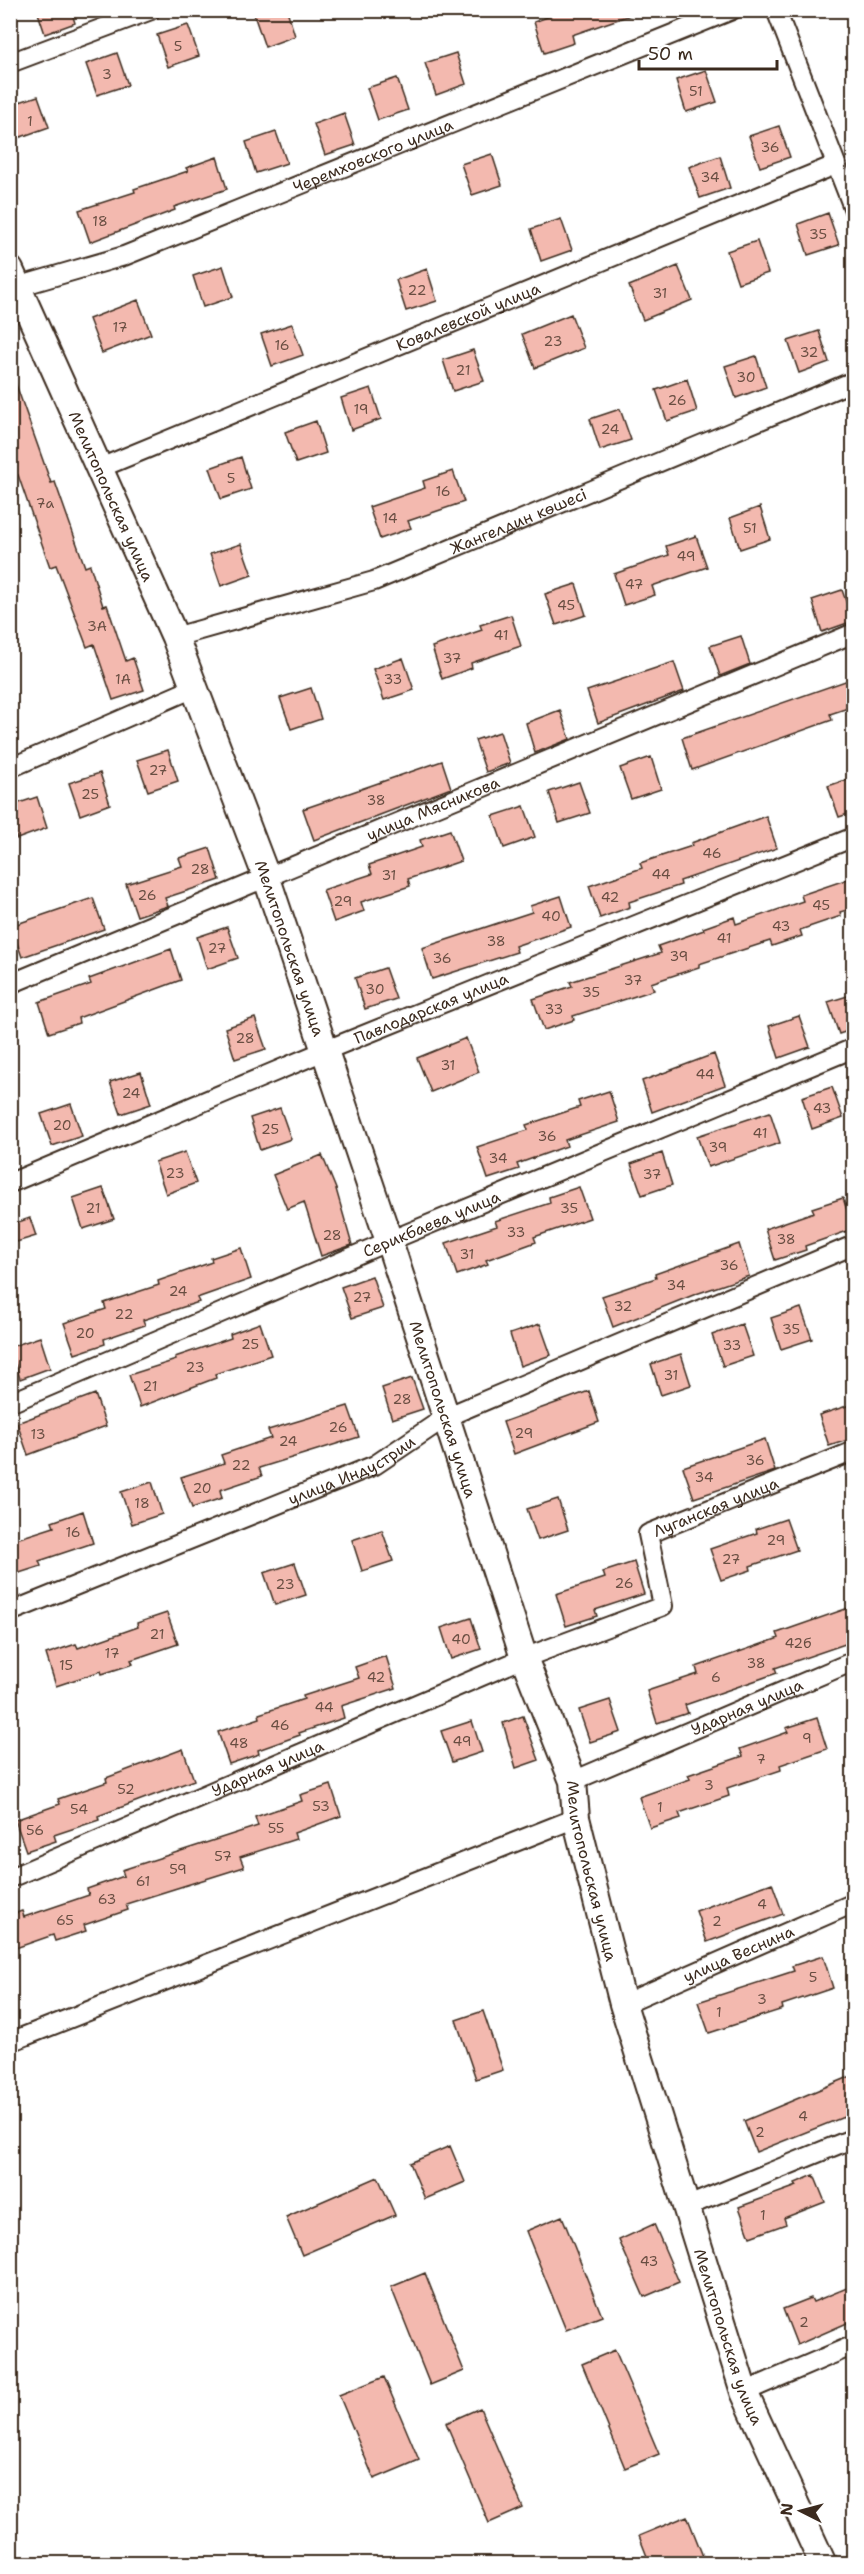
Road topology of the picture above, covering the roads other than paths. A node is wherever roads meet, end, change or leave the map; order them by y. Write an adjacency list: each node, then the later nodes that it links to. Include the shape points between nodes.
1 (151, 10): 4 (street)
2 (732, 10): 7 (street, Черемховского улица, via 124,256)
3 (776, 10): 5 (street)
4 (10, 63)
5 (835, 165): 6 (street); 9 (street, Ковалевской улица)
6 (854, 210)
7 (13, 282): 9 (street, Мелитопольская улица)
8 (854, 381): 11 (street, Жангелдин көшесі, via 374,581)
9 (100, 468): 11 (street, Мелитопольская улица)
10 (854, 633): 15 (street, улица Мясникова)
11 (175, 637): 12 (street, Мелитопольская улица)
12 (194, 688): 13 (street); 15 (street, Мелитопольская улица)
13 (10, 768)
14 (854, 837): 18 (street, Павлодарская улица)
15 (266, 876): 16 (street, улица Мясникова); 18 (street, Мелитопольская улица)
16 (10, 984)
17 (854, 1048): 20 (street, Серикбаева улица)
18 (324, 1051): 19 (street, Павлодарская улица); 20 (street, Мелитопольская улица)
19 (10, 1183)
20 (389, 1241): 22 (street, Серикбаева улица); 23 (street, Мелитопольская улица)
21 (854, 1245): 23 (street, улица Индустрии)
22 (10, 1402)
23 (446, 1417): 25 (street, улица Индустрии, via 375,1465); 26 (street, Мелитопольская улица)
24 (854, 1451): 26 (street, Луганская улица, via 648,1534 663,1606)
25 (10, 1612)
26 (525, 1658): 28 (street, Мелитопольская улица); 30 (street, Ударная улица)
27 (854, 1661): 28 (street, Ударная улица)
28 (573, 1780): 29 (street, Мелитопольская улица)
29 (576, 1818): 32 (street, Мелитопольская улица); 33 (street)
30 (10, 1878)
31 (854, 1903): 32 (street, улица Веснина)
32 (623, 2004): 35 (street, Мелитопольская улица)
33 (10, 2042)
34 (854, 2138): 35 (street)
35 (688, 2206): 37 (street, Мелитопольская улица)
36 (854, 2345): 37 (street)
37 (744, 2392): 38 (street, Мелитопольская улица)
38 (823, 2564)

